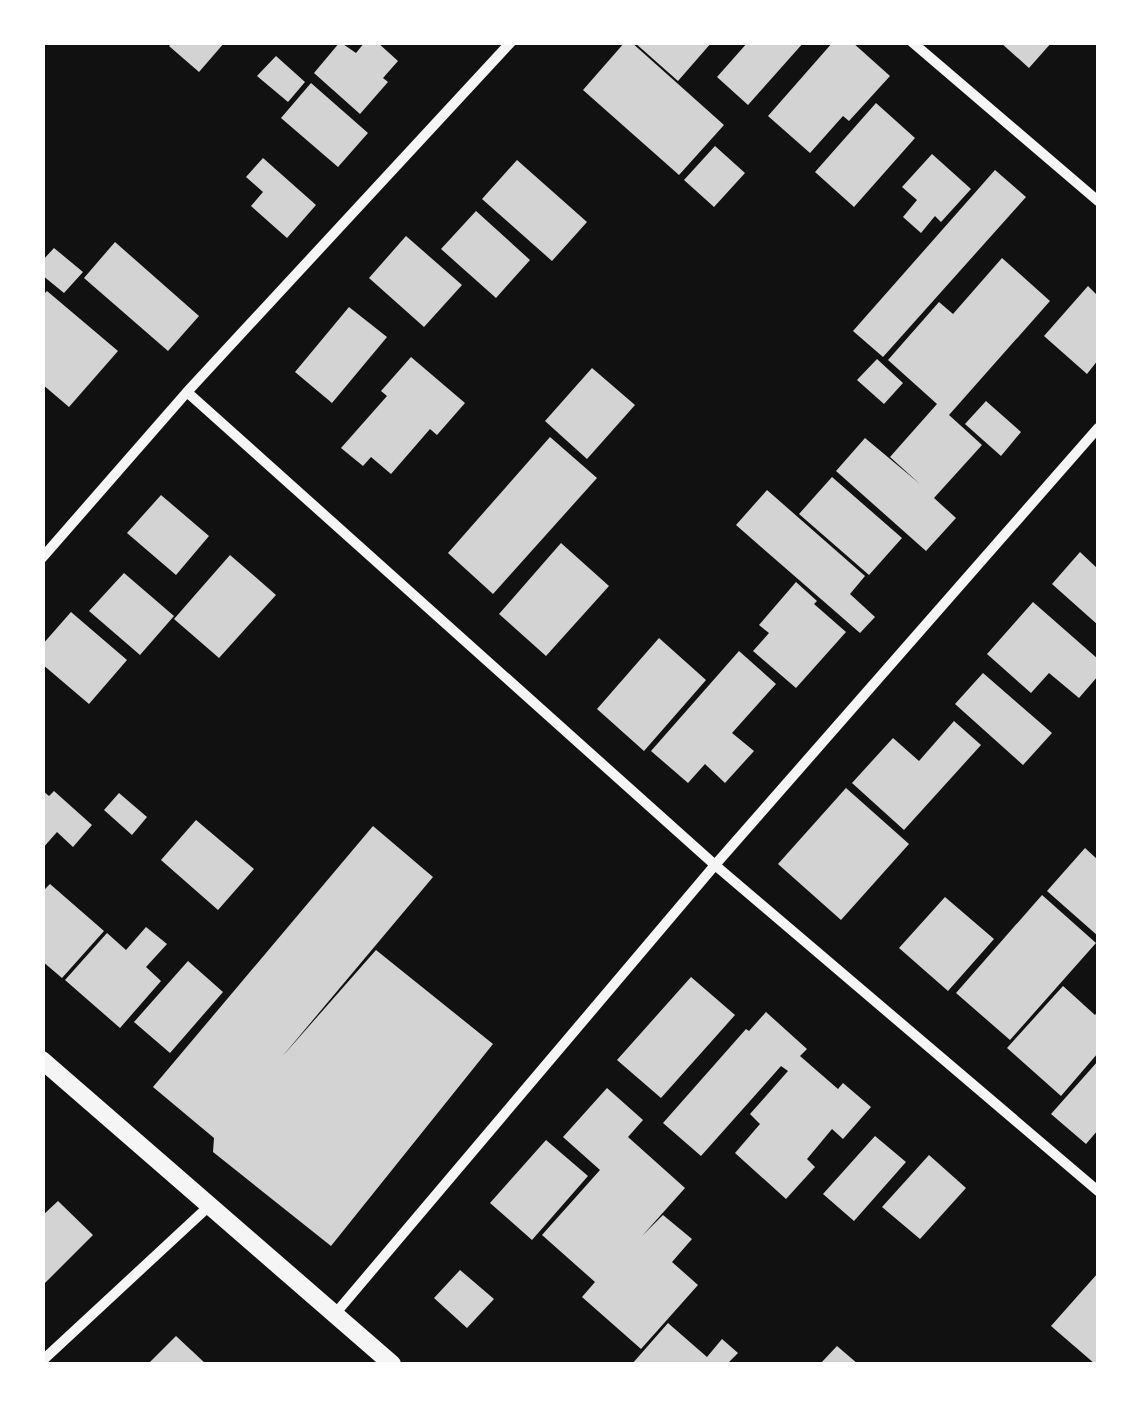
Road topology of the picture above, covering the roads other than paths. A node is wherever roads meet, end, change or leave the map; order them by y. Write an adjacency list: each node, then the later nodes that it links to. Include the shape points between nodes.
1 (511, 42): 4 (street)
2 (912, 42): 3 (street)
3 (1098, 202)
4 (186, 392): 6 (street); 7 (street)
5 (1098, 428): 7 (street)
6 (42, 558)
7 (715, 864): 9 (street); 11 (street)
8 (42, 1060): 10 (street)
9 (1098, 1191)
10 (208, 1208): 11 (street); 12 (street)
11 (335, 1314): 13 (street)
12 (42, 1361)
13 (392, 1364)

